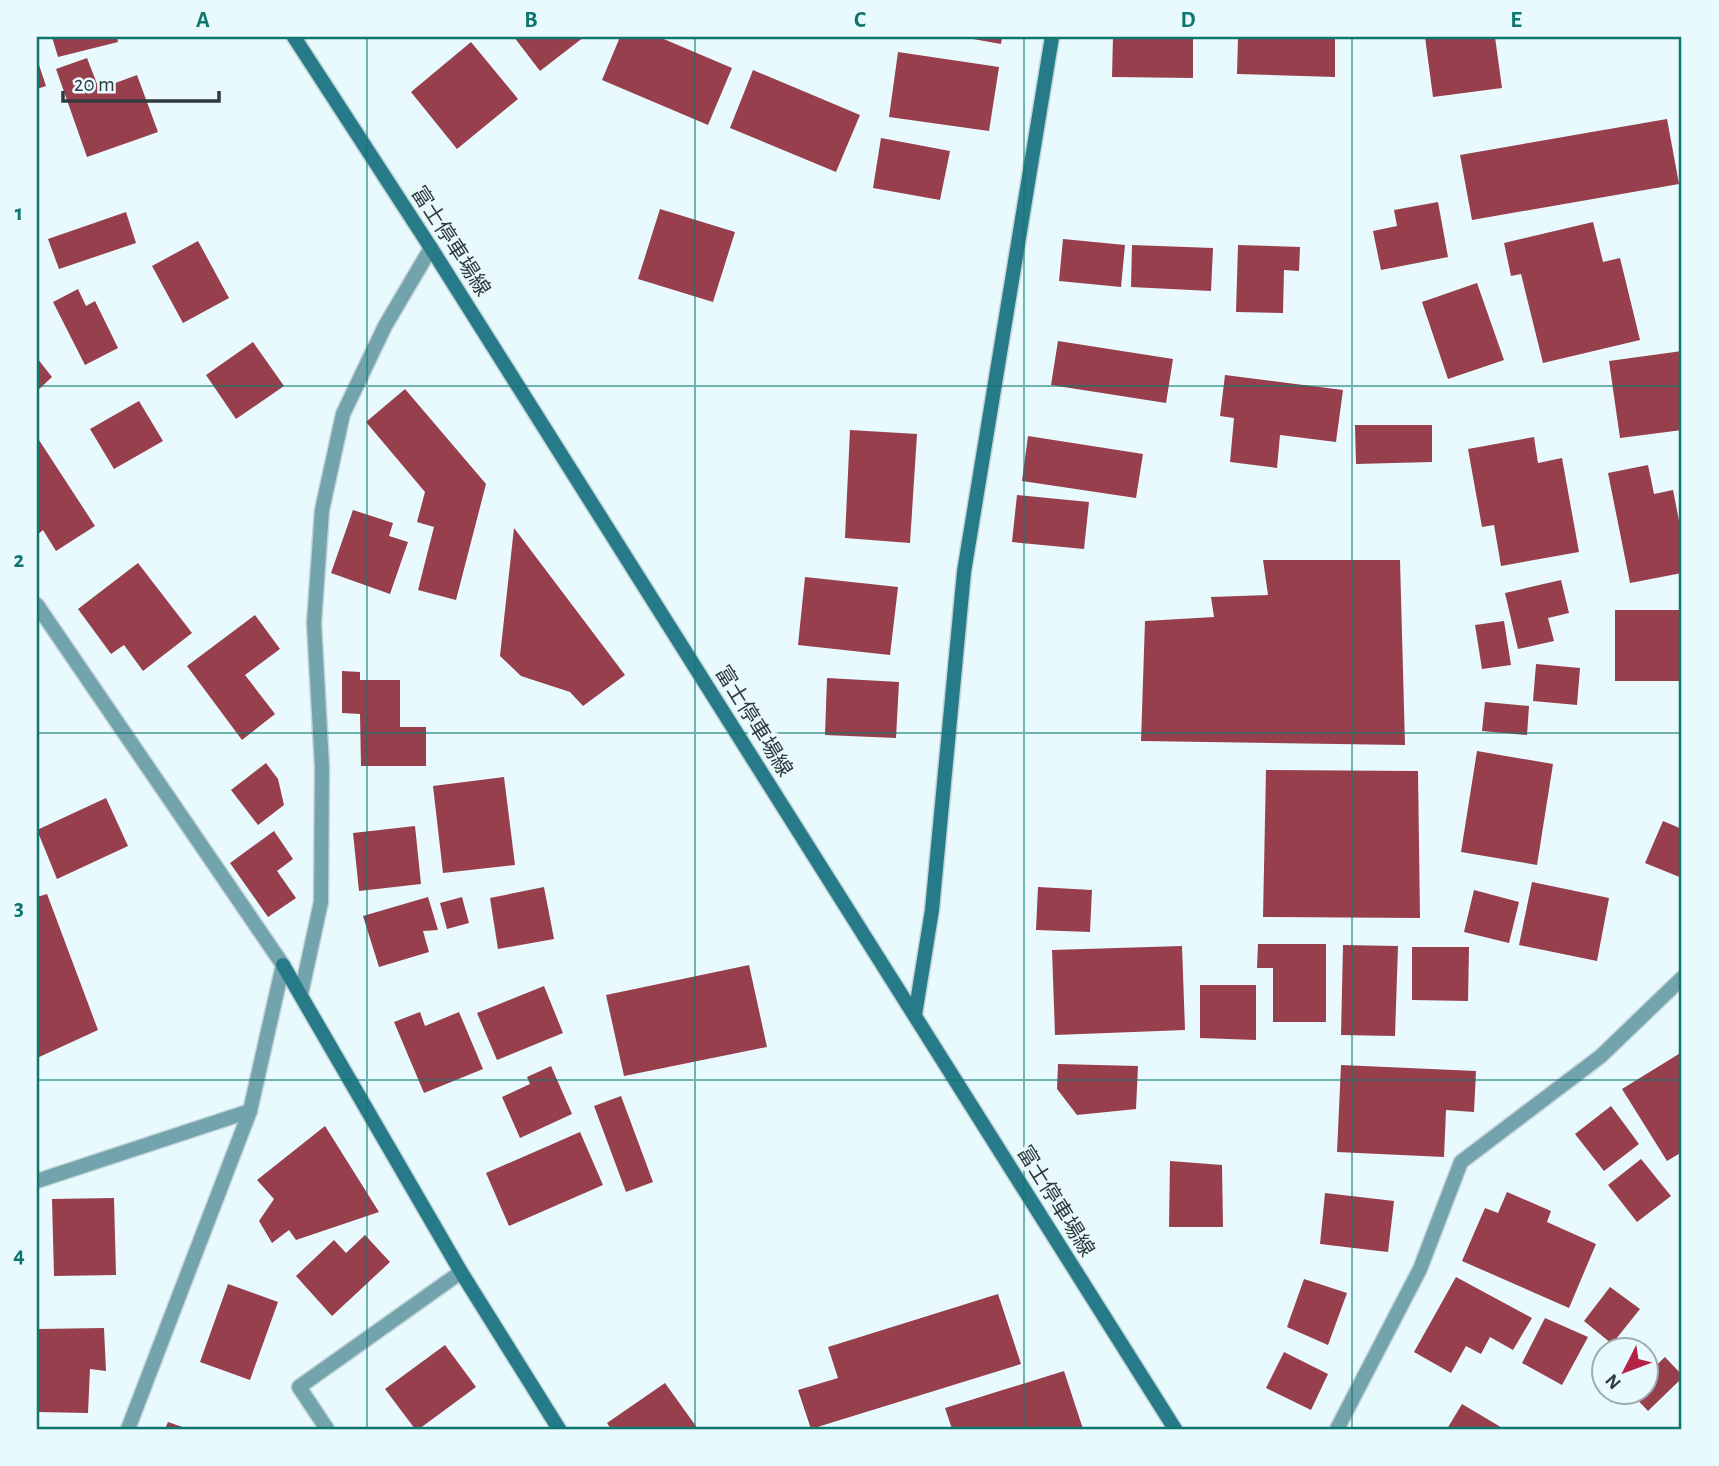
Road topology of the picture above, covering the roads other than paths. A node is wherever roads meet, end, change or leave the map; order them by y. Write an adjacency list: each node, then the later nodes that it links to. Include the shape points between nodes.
1 (294, 37): 3 (main road, 富士停車場線)
2 (1052, 37): 8 (main road, via 964,572 932,910)
3 (431, 248): 7 (street, via 385,326 343,414 322,510 314,623 322,767 321,902); 8 (main road, 富士停車場線)
4 (37, 605): 5 (street)
5 (284, 965): 7 (main road); 9 (street)
6 (1682, 978): 16 (street, via 1601,1056 1461,1162 1420,1269)
7 (301, 994): 11 (main road)
8 (915, 1015): 15 (main road, 富士停車場線)
9 (250, 1111): 10 (street); 12 (street)
10 (37, 1181)
11 (461, 1272): 13 (street, via 299,1387); 14 (main road)
12 (128, 1429)
13 (327, 1429)
14 (559, 1429)
15 (1175, 1429)
16 (1337, 1429)

